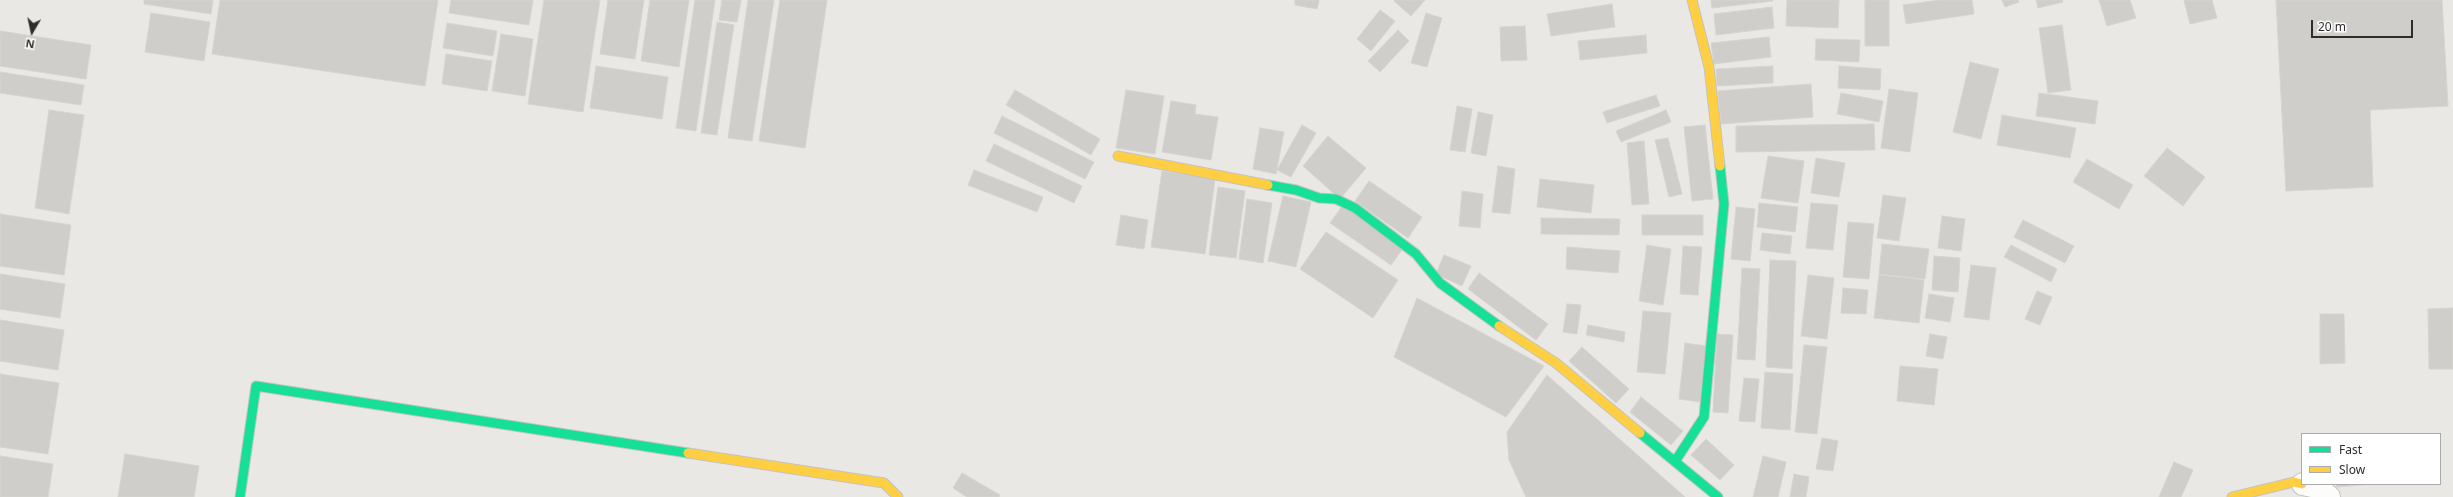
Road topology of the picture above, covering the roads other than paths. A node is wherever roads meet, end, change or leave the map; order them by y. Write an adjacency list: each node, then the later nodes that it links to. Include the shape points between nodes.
1 (1692, 0): 3 (street, via 1709,67 1724,204 1704,417)
2 (1118, 156): 3 (street, via 1296,190 1319,198 1336,199 1355,208 1416,254 1440,283 1483,316 1556,363 1652,444)
3 (1676, 460): 8 (street)
4 (2301, 484): 9 (street, via 2294,482)
5 (2308, 485): 10 (street, via 2317,487)
6 (240, 497): 7 (street, via 256,386 884,482)
7 (898, 497)
8 (1718, 497)
9 (2232, 497)
10 (2329, 497)

